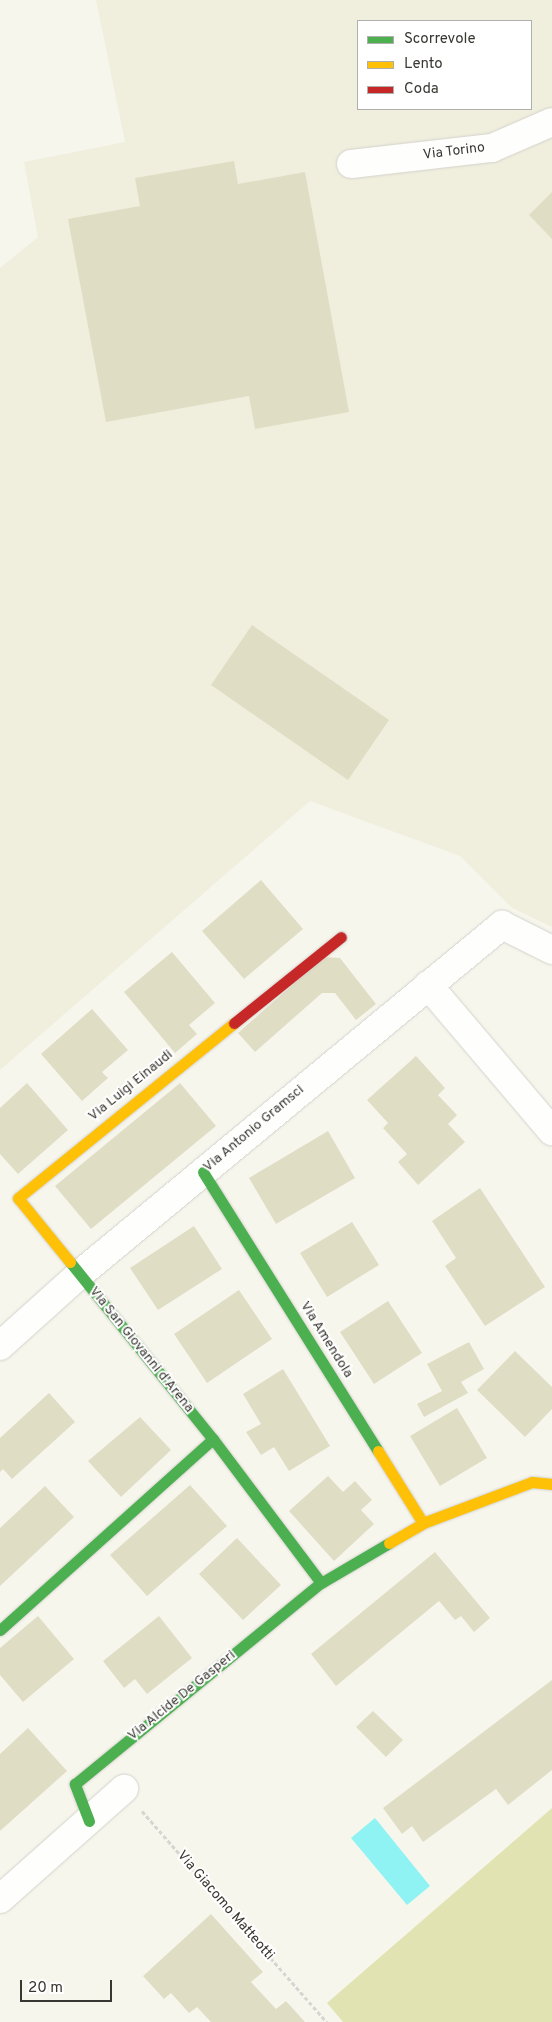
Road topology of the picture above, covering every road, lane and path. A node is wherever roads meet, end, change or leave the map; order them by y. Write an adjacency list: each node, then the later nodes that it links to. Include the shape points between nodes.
1 (552, 122): 2 (street, Via Torino, via 492,148)
2 (351, 164)
3 (341, 937): 8 (street, Via Luigi Einaudi, via 18,1198)
4 (552, 950): 5 (street, Via Antonio Gramsci, via 502,925)
5 (428, 985): 6 (street); 7 (street, Via Antonio Gramsci)
6 (552, 1131)
7 (203, 1172): 8 (street, Via Antonio Gramsci); 12 (street, Via Amendola)
8 (80, 1274): 9 (street, Via San Giovanni d'Arena); 10 (street, Via San Giovanni d'Arena)
9 (0, 1346)
10 (213, 1439): 13 (street, Via San Giovanni d'Arena); 14 (street)
11 (552, 1484): 12 (street, via 532,1482)
12 (423, 1523): 13 (street)
13 (321, 1583): 16 (street, Via Alcide De Gasperi, via 75,1784)
14 (0, 1630)
15 (124, 1789): 16 (street); 18 (path, Via Giacomo Matteotti)
16 (89, 1821): 17 (street)
17 (0, 1899)
18 (327, 2022)

